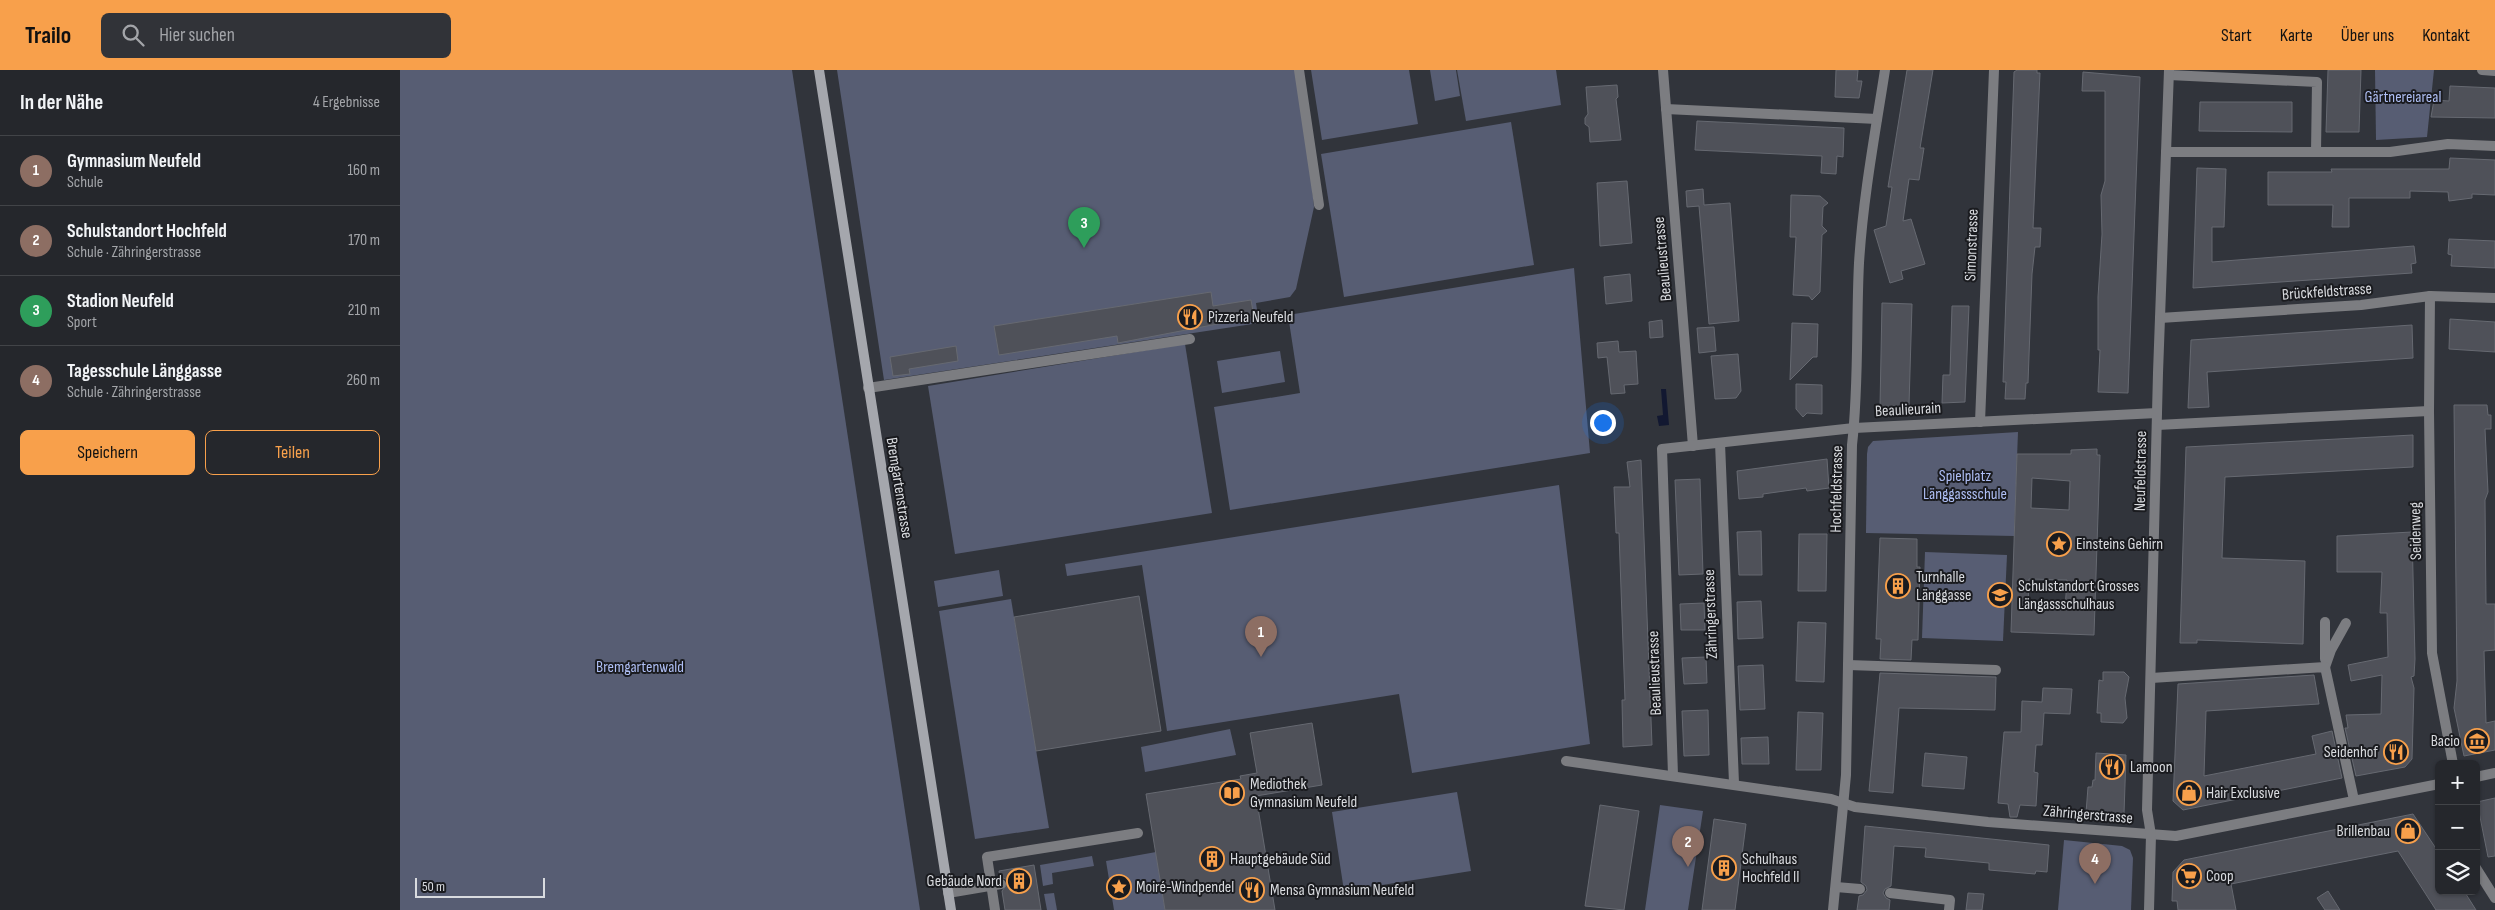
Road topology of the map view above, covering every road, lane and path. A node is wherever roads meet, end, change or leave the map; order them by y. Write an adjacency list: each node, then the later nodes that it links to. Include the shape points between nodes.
1 (819, 70): 19 (main road, Bremgartenstrasse)
2 (1299, 70): 14 (street)
3 (1663, 70): 9 (street, Beaulieustrasse)
4 (1886, 70): 10 (street, Hochfeldstrasse)
5 (1994, 70): 22 (street, Simonstrasse)
6 (2482, 70): 7 (street)
7 (2495, 71)
8 (2169, 72): 12 (street, Neufeldstrasse); 13 (street, via 2317,82)
9 (1666, 109): 10 (street); 26 (street, Beaulieustrasse)
10 (1878, 119): 24 (street, Hochfeldstrasse, via 1861,234)
11 (2495, 146): 13 (street, via 2448,144 2390,152)
12 (2166, 152): 13 (street); 17 (street, Neufeldstrasse)
13 (2316, 152)
14 (1319, 205)
15 (2430, 296): 16 (street, Brückfeldstrasse); 17 (street, Brückfeldstrasse, via 2361,305); 20 (street, Seidenweg)
16 (2495, 298)
17 (2160, 318): 21 (street, Neufeldstrasse)
18 (1190, 339): 19 (street)
19 (868, 388): 49 (main road, Bremgartenstrasse)
20 (2429, 411): 23 (street); 34 (street, Seidenweg, via 2432,652)
21 (2157, 413): 22 (street, Beaulieurain); 23 (street, Neufeldstrasse)
22 (1980, 422): 24 (street, Beaulieurain)
23 (2157, 425): 33 (street, Neufeldstrasse)
24 (1854, 428): 25 (street, Beaulieurain); 30 (street, Hochfeldstrasse)
25 (1720, 443): 26 (street, Beaulieurain); 39 (street, Zähringerstrasse)
26 (1693, 446): 27 (street, Beaulieurain)
27 (1662, 450): 37 (street, Beaulieustrasse)
28 (2325, 622): 31 (street)
29 (2346, 623): 31 (street)
30 (1848, 665): 32 (street); 42 (street, Hochfeldstrasse)
31 (2325, 667): 33 (street); 41 (street)
32 (1996, 670)
33 (2150, 678): 44 (street, Neufeldstrasse, via 2147,810)
34 (2452, 760)
35 (1566, 761): 37 (street, Zähringerstrasse)
36 (2495, 773): 38 (street)
37 (1673, 775): 39 (street, Zähringerstrasse)
38 (2480, 776)
39 (1734, 784): 42 (street, Zähringerstrasse, via 1831,799)
40 (2435, 785): 41 (street, Zähringerstrasse)
41 (2354, 800): 44 (street, Zähringerstrasse, via 2176,836)
42 (1844, 804): 44 (street, Zähringerstrasse, via 1988,822); 47 (street, Hochfeldstrasse)
43 (1138, 833): 46 (street, via 987,858)
44 (2151, 835): 56 (street, Neufeldstrasse)
45 (2480, 874): 51 (street)
46 (996, 885): 49 (street); 53 (street)
47 (1836, 886): 48 (street); 54 (street, Hochfeldstrasse)
48 (1860, 889)
49 (948, 893): 52 (main road, Bremgartenstrasse)
50 (1890, 893): 55 (street, via 1950,900)
51 (2495, 898)
52 (950, 910)
53 (995, 910)
54 (1833, 910)
55 (1949, 910)
56 (2149, 910)

